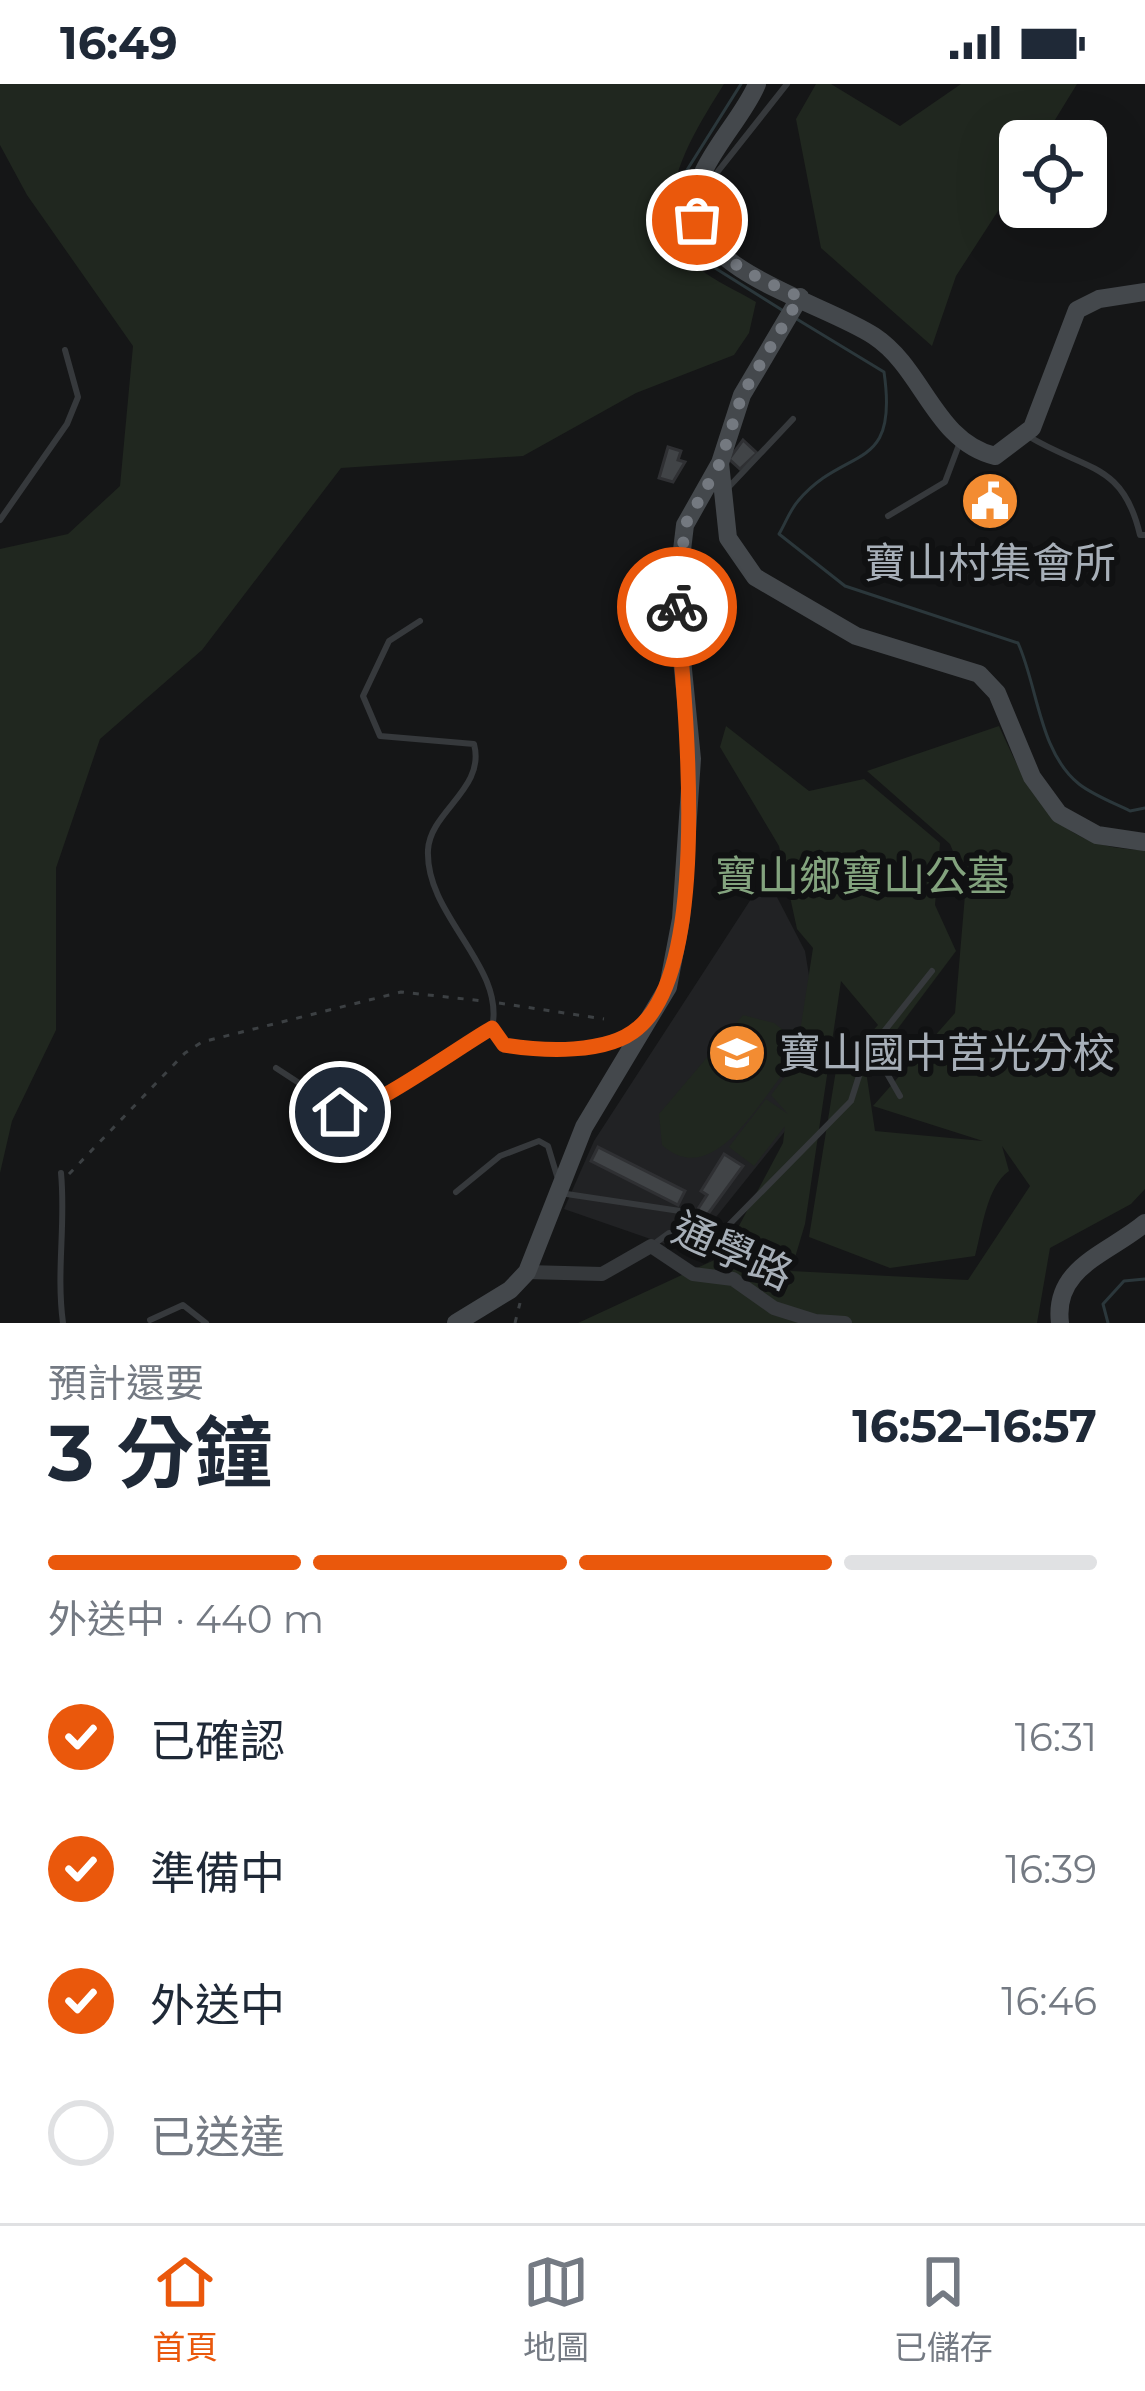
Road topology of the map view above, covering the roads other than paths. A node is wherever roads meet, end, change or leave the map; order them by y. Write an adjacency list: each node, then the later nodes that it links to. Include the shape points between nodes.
1 (757, 84): 3 (street)
2 (787, 84): 3 (lane)
3 (694, 202): 5 (street, via 720,254)
4 (1145, 292): 8 (street, via 1077,310)
5 (800, 297): 9 (street, via 897,353); 10 (street, via 735,411)
6 (65, 350): 13 (lane, via 78,397)
7 (794, 419): 11 (lane)
8 (1025, 434): 9 (street, via 994,456); 14 (lane, via 1108,473 1125,489)
9 (960, 442): 12 (lane, via 945,482)
10 (720, 463): 11 (street); 19 (street, via 685,525 679,561 692,759 681,919 668,987)
11 (722, 495): 16 (street, via 728,538 755,577 856,636 979,674 997,693 1032,777 1059,814 1097,835)
12 (888, 515)
13 (0, 520)
14 (1145, 535)
15 (420, 621): 18 (lane, via 389,641 363,696 380,736 474,744 472,778 428,844 430,875 496,1002)
16 (1145, 842)
17 (932, 971): 20 (lane)
18 (492, 1028): 19 (lane, via 504,1045 583,1048); 21 (lane, via 348,1115)
19 (638, 1029): 25 (street)
20 (890, 1030): 22 (lane, via 886,1070); 28 (lane, via 866,1054 851,1101 719,1234 670,1233)
21 (276, 1069)
22 (900, 1096)
23 (61, 1173): 31 (lane)
24 (456, 1192): 25 (lane, via 500,1156 539,1142 556,1162)
25 (558, 1192): 26 (lane); 29 (street)
26 (680, 1211)
27 (1145, 1223): 35 (street, via 1072,1274 1059,1292)
28 (651, 1246): 29 (street, 通學路, via 602,1274); 34 (street, 通學路, via 693,1274 733,1279 774,1308)
29 (527, 1272): 33 (street)
30 (149, 1320): 32 (lane, via 183,1305)
31 (63, 1323)
32 (206, 1323)
33 (456, 1323)
34 (845, 1323)
35 (1060, 1323)

